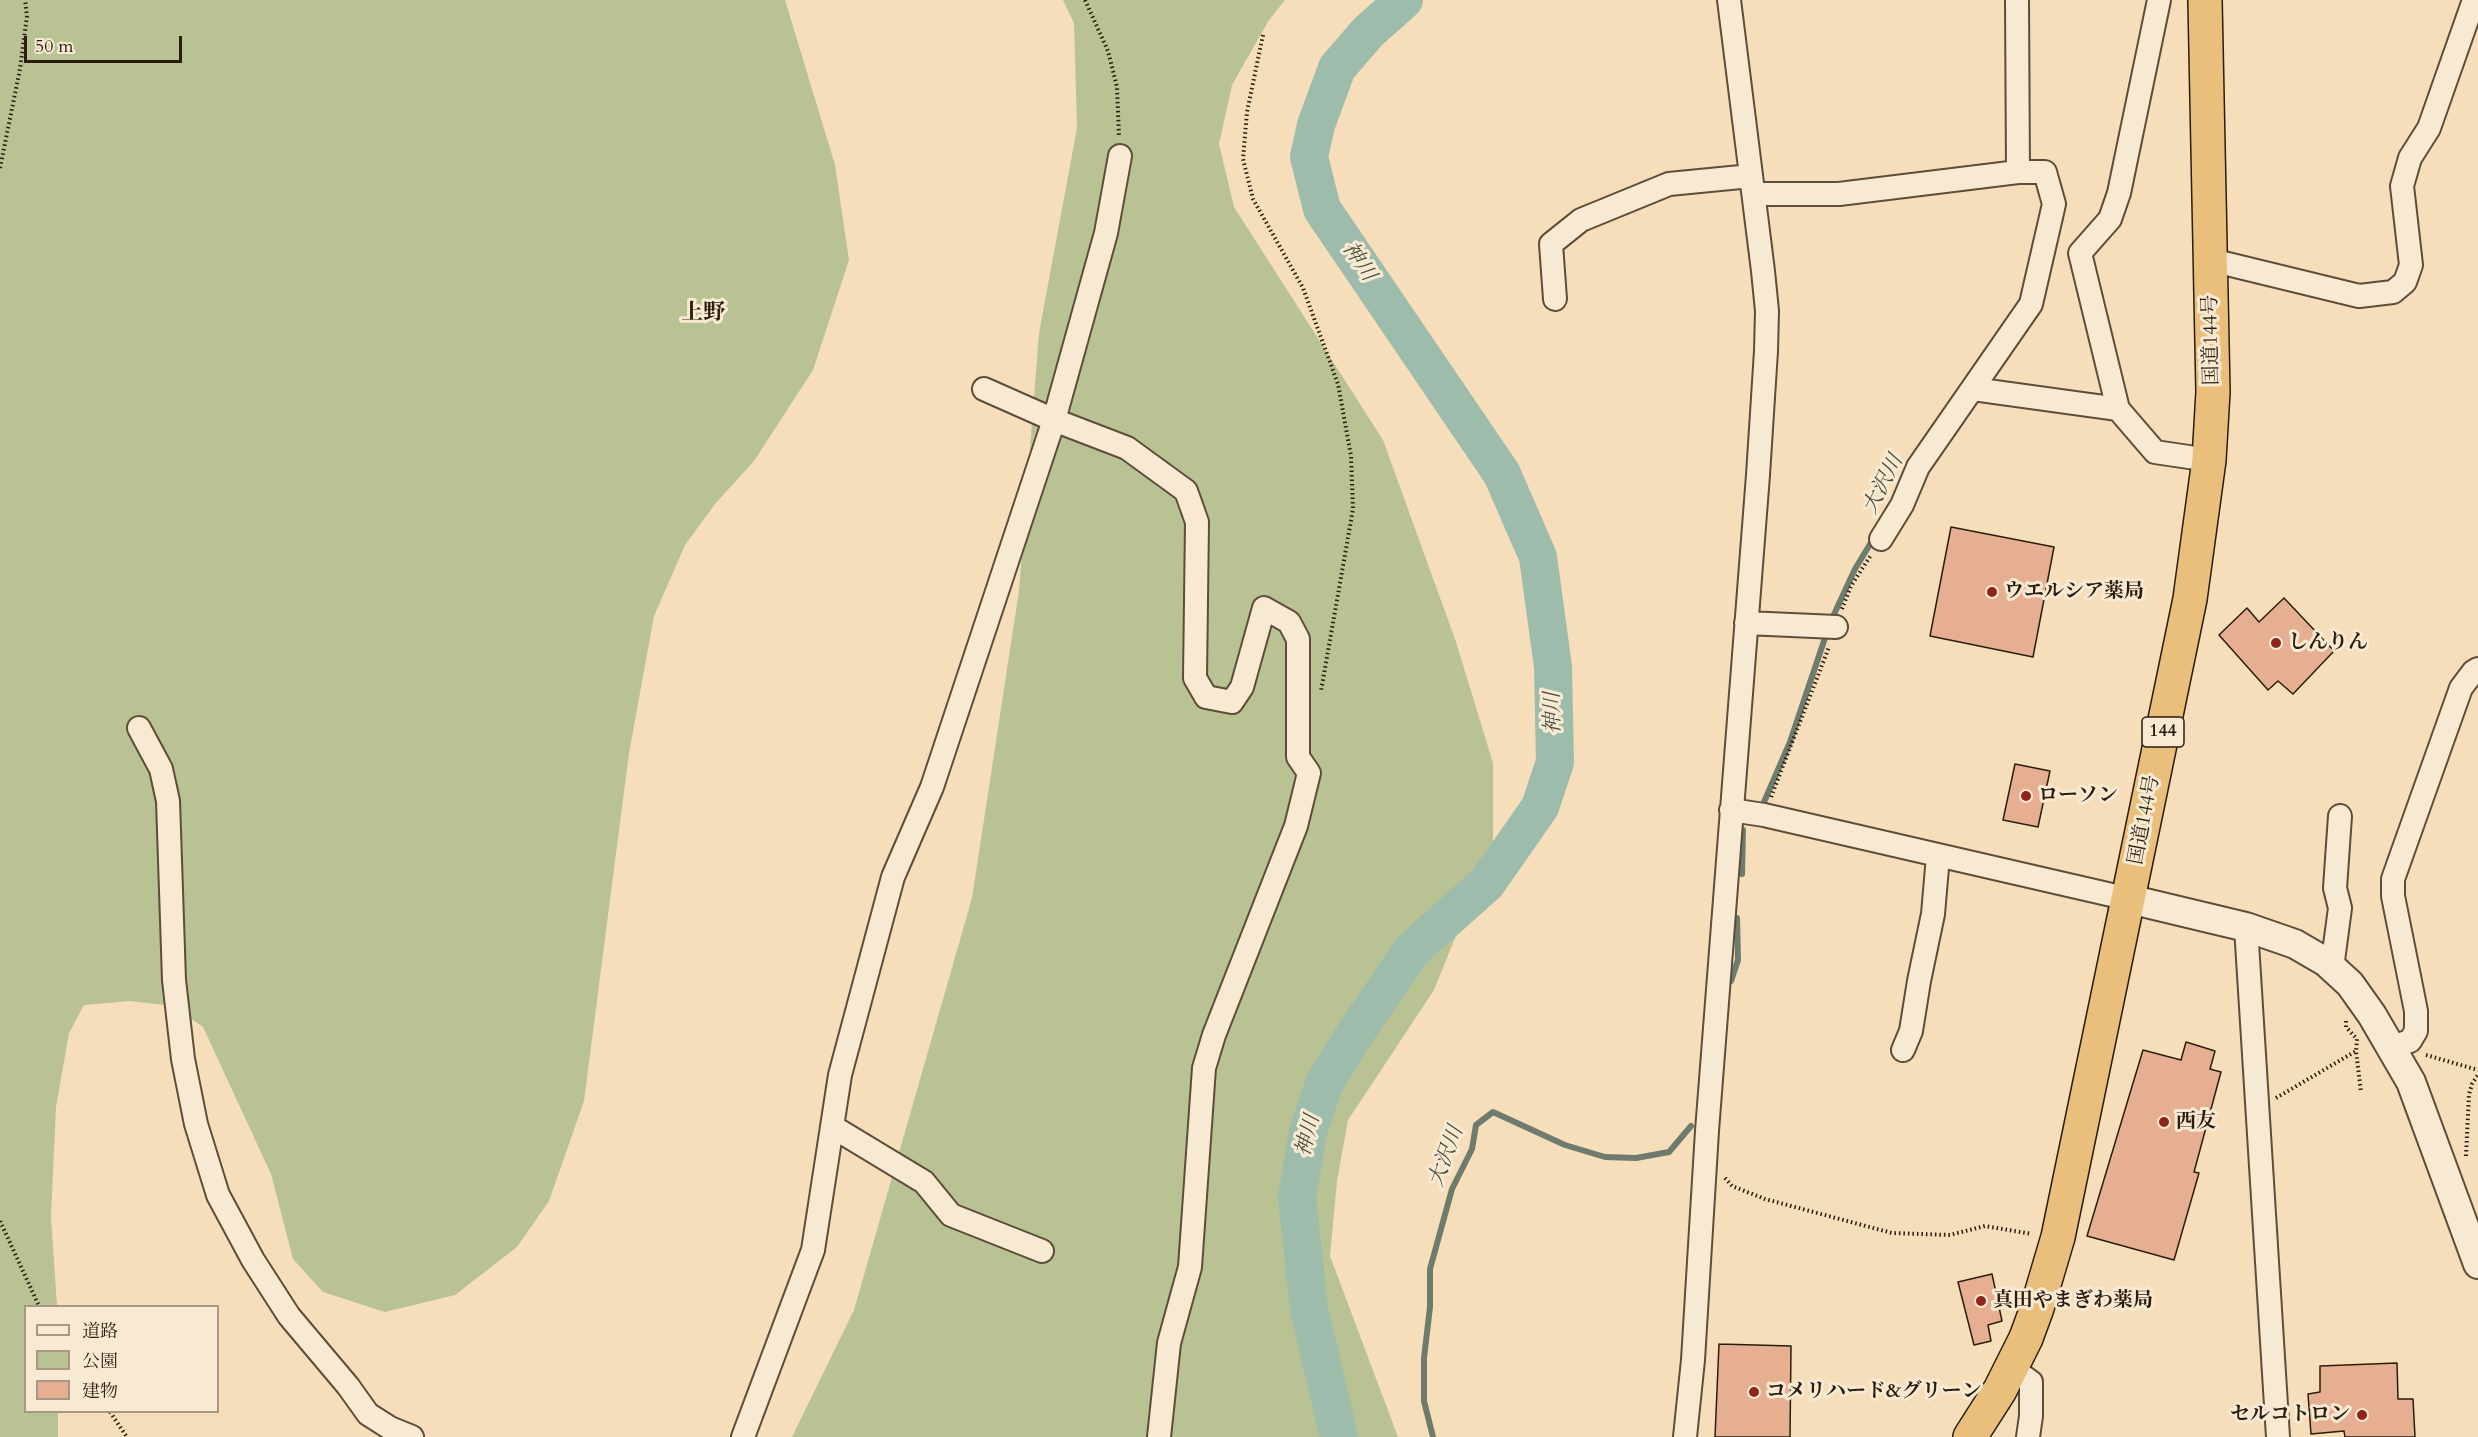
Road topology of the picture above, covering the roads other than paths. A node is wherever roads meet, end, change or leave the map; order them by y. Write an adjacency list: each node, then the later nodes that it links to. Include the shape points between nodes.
1 (1729, 0): 8 (street)
2 (2017, 0): 7 (street)
3 (2159, 0): 13 (street, via 2119,193 2110,219 2080,253)
4 (2205, 0): 9 (highway, 国道144号 / 144)
5 (2474, 0): 9 (street, via 2429,128 2410,158 2403,186 2411,265 2405,282 2393,291 2359,296)
6 (1120, 156): 14 (street, via 1106,233)
7 (2018, 172): 8 (street, via 1839,194); 12 (street, via 2045,172 2054,204 2031,304)
8 (1753, 185): 10 (street, via 1669,184 1581,220 1551,244); 17 (street, via 1767,321)
9 (2211, 260): 15 (highway, 国道144号 / 144, via 2213,392)
10 (1555, 299)
11 (984, 389): 14 (street)
12 (1973, 389): 13 (street); 16 (street, via 1918,467 1902,505)
13 (2118, 409): 15 (street, via 2155,452)
14 (1054, 420): 29 (street, via 932,787 892,877 840,1075); 35 (street, via 1127,448 1186,491 1197,522 1195,678 1206,697 1232,702 1242,687 1264,608 1289,622 1298,639 1298,757 1309,773 1296,826 1204,1068 1190,1267 1169,1343)
15 (2209, 460): 24 (highway, 国道144号 / 144, via 2190,599)
16 (1881, 539)
17 (1746, 623): 18 (street); 21 (street)
18 (1830, 627)
19 (2478, 669): 27 (street, via 2461,688 2393,879 2397,920 2416,1011 2416,1031 2410,1041)
20 (139, 728): 33 (street, via 161,769 168,801 174,981 183,1059 196,1124 218,1195 289,1316 368,1414)
21 (1731, 810): 23 (street); 36 (street)
22 (2340, 816): 26 (street, via 2335,888 2340,908)
23 (1938, 856): 24 (street); 28 (street, via 1933,914 1911,1030)
24 (2129, 898): 25 (street); 32 (highway, 国道144号 / 144, via 2058,1238 2037,1308)
25 (2246, 927): 26 (street, via 2295,944); 39 (street)
26 (2341, 976): 27 (street)
27 (2396, 1045): 31 (street)
28 (1903, 1050)
29 (833, 1127): 30 (street, via 924,1182 951,1215); 34 (street, via 813,1250)
30 (1042, 1251)
31 (2478, 1263)
32 (2012, 1368): 37 (highway, 国道144号 / 144); 38 (street, via 2031,1382)
33 (412, 1437)
34 (743, 1437)
35 (1159, 1437)
36 (1685, 1437)
37 (1970, 1437)
38 (2028, 1437)
39 (2278, 1437)

